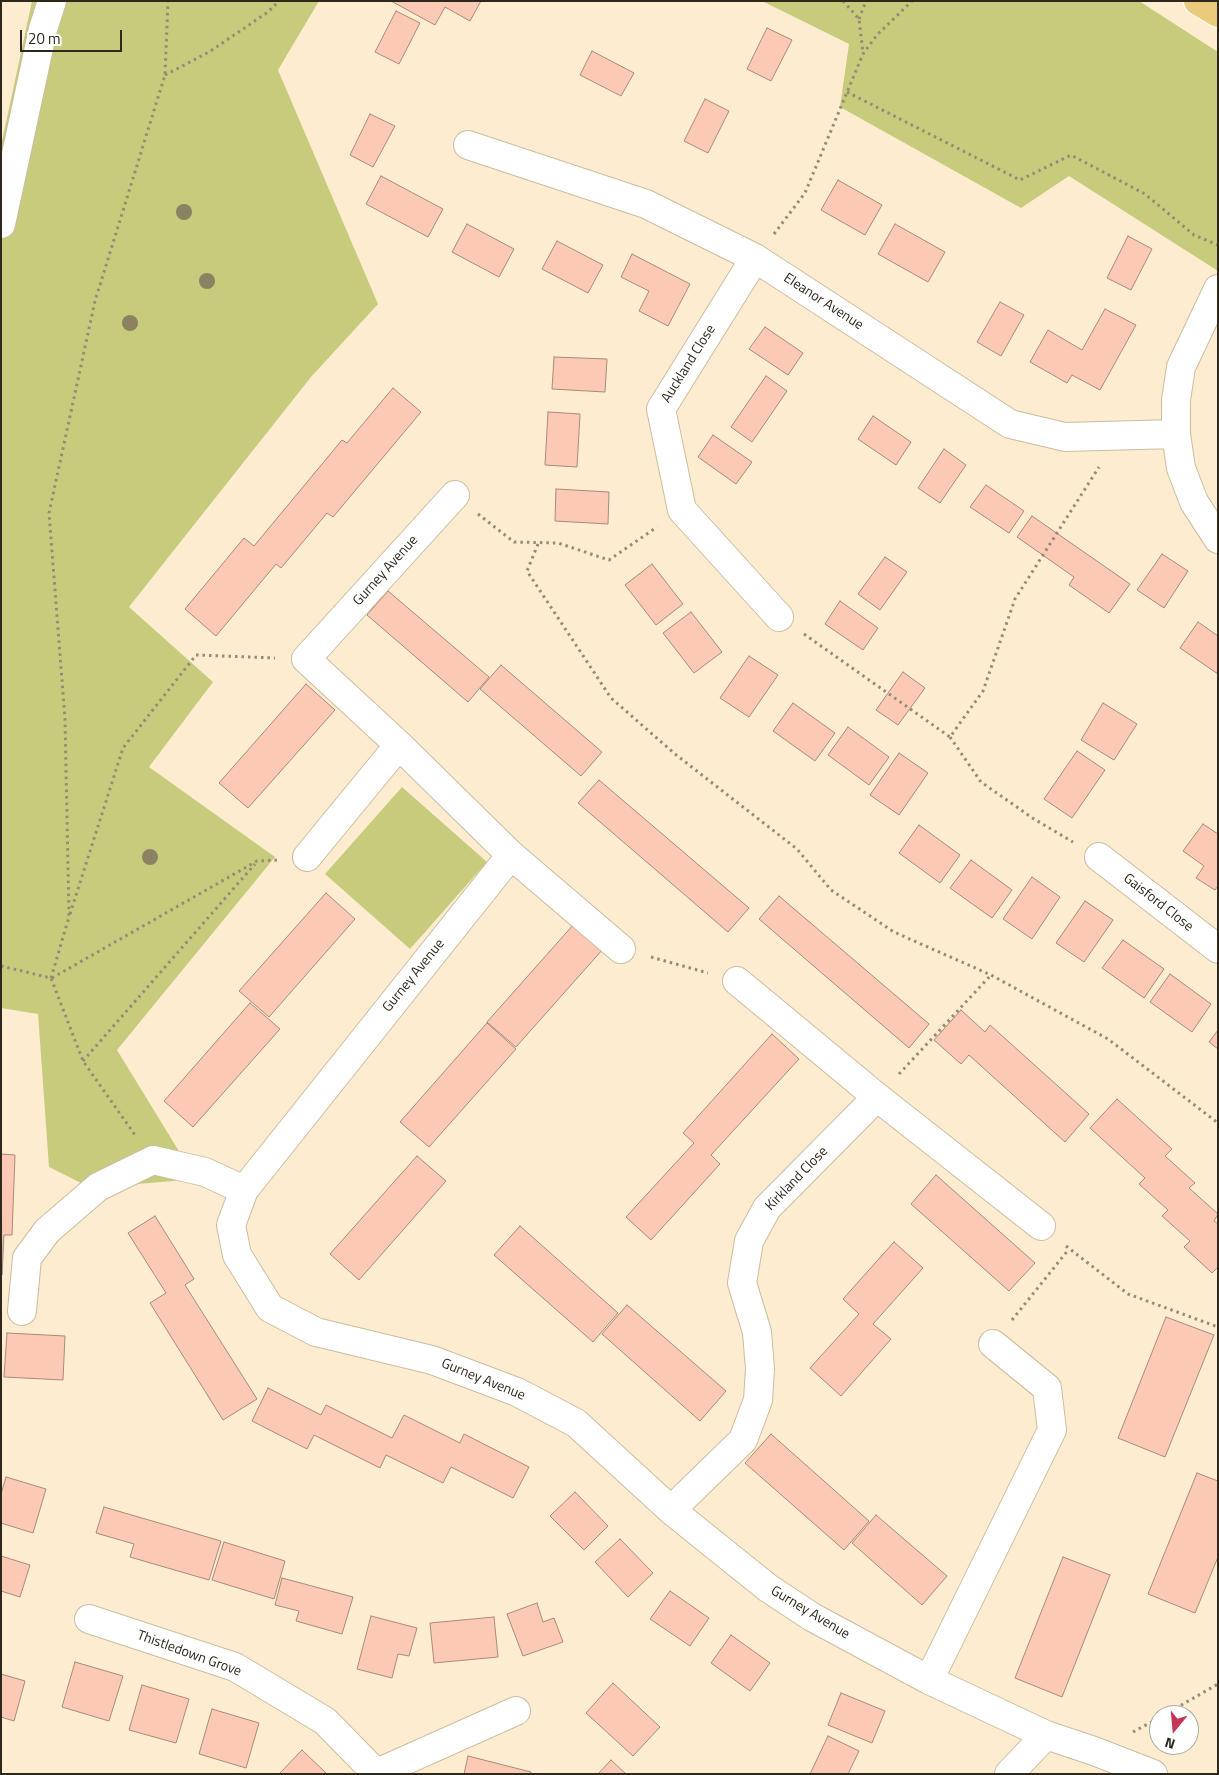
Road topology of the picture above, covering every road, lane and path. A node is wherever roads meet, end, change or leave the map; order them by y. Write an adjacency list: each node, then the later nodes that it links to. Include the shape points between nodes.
1 (52, 1): 13 (street)
2 (168, 1): 11 (path)
3 (279, 1): 11 (path, via 209,52)
4 (843, 1): 9 (path)
5 (866, 1): 9 (path)
6 (912, 1): 10 (path, via 877,35)
7 (1198, 1): 8 (main road)
8 (1218, 13)
9 (859, 19): 10 (path)
10 (863, 54): 12 (path)
11 (165, 75): 33 (path, via 94,301 49,512 65,719)
12 (847, 92): 16 (path, via 1020,180 1071,154 1145,194 1194,235); 17 (path, via 805,193)
13 (11, 138): 15 (street)
14 (468, 145): 17 (street, Eleanor Avenue, via 646,204)
15 (1, 224)
16 (1218, 245)
17 (755, 258): 20 (street, Eleanor Avenue, via 1010,424 1064,437); 22 (street, Auckland Close, via 661,409)
18 (1218, 289): 19 (street, via 1181,367 1176,400)
19 (1176, 434): 20 (street, Eleanor Avenue); 23 (street, via 1181,468 1194,502)
20 (1118, 437): 27 (path, via 1015,599 983,690)
21 (455, 495): 24 (path, via 514,542); 26 (street, Gurney Avenue)
22 (682, 510): 24 (path, via 609,560 558,543); 25 (street)
23 (1218, 539)
24 (538, 544): 37 (path, via 527,571 611,698 675,754 797,849 831,890 894,932)
25 (779, 617): 27 (path)
26 (306, 659): 28 (street); 33 (path, via 196,655 123,748)
27 (950, 736): 30 (path, via 981,782 1034,820)
28 (399, 745): 29 (street); 31 (street)
29 (511, 855): 34 (street); 44 (street, Gurney Avenue)
30 (1099, 857): 35 (street, Gaisford Close)
31 (307, 858): 32 (path)
32 (257, 861): 38 (path); 40 (path)
33 (69, 917): 38 (path)
34 (621, 949): 39 (path)
35 (1218, 949)
36 (1, 966): 38 (path)
37 (991, 975): 41 (path); 42 (path, via 1108,1039)
38 (51, 978): 40 (path)
39 (737, 981): 41 (street)
40 (82, 1061): 43 (path)
41 (877, 1097): 45 (street); 50 (street, Kirkland Close, via 767,1208 749,1241 742,1283 756,1332 760,1369 758,1400 743,1440)
42 (1218, 1123)
43 (153, 1160): 44 (street, via 204,1172); 47 (street, via 98,1186 47,1231 27,1258)
44 (244, 1190): 50 (street, Gurney Avenue, via 231,1225 237,1255 270,1308 316,1332 432,1360 517,1392 576,1423)
45 (1041, 1226): 46 (path)
46 (1069, 1249): 48 (path, via 1128,1294); 49 (path)
47 (22, 1311)
48 (1218, 1327)
49 (993, 1344): 52 (street, via 1047,1388 1052,1430)
50 (671, 1510): 52 (street, Gurney Avenue, via 768,1588 812,1617)
51 (88, 1619): 57 (street, Thistledown Grove, via 236,1667 325,1721)
52 (929, 1680): 56 (street, Gurney Avenue)
53 (1218, 1684): 54 (path)
54 (1181, 1705)
55 (516, 1711): 57 (street)
56 (1046, 1735): 58 (street); 59 (street, Gurney Avenue)
57 (377, 1774)
58 (1008, 1774)
59 (1153, 1774)

